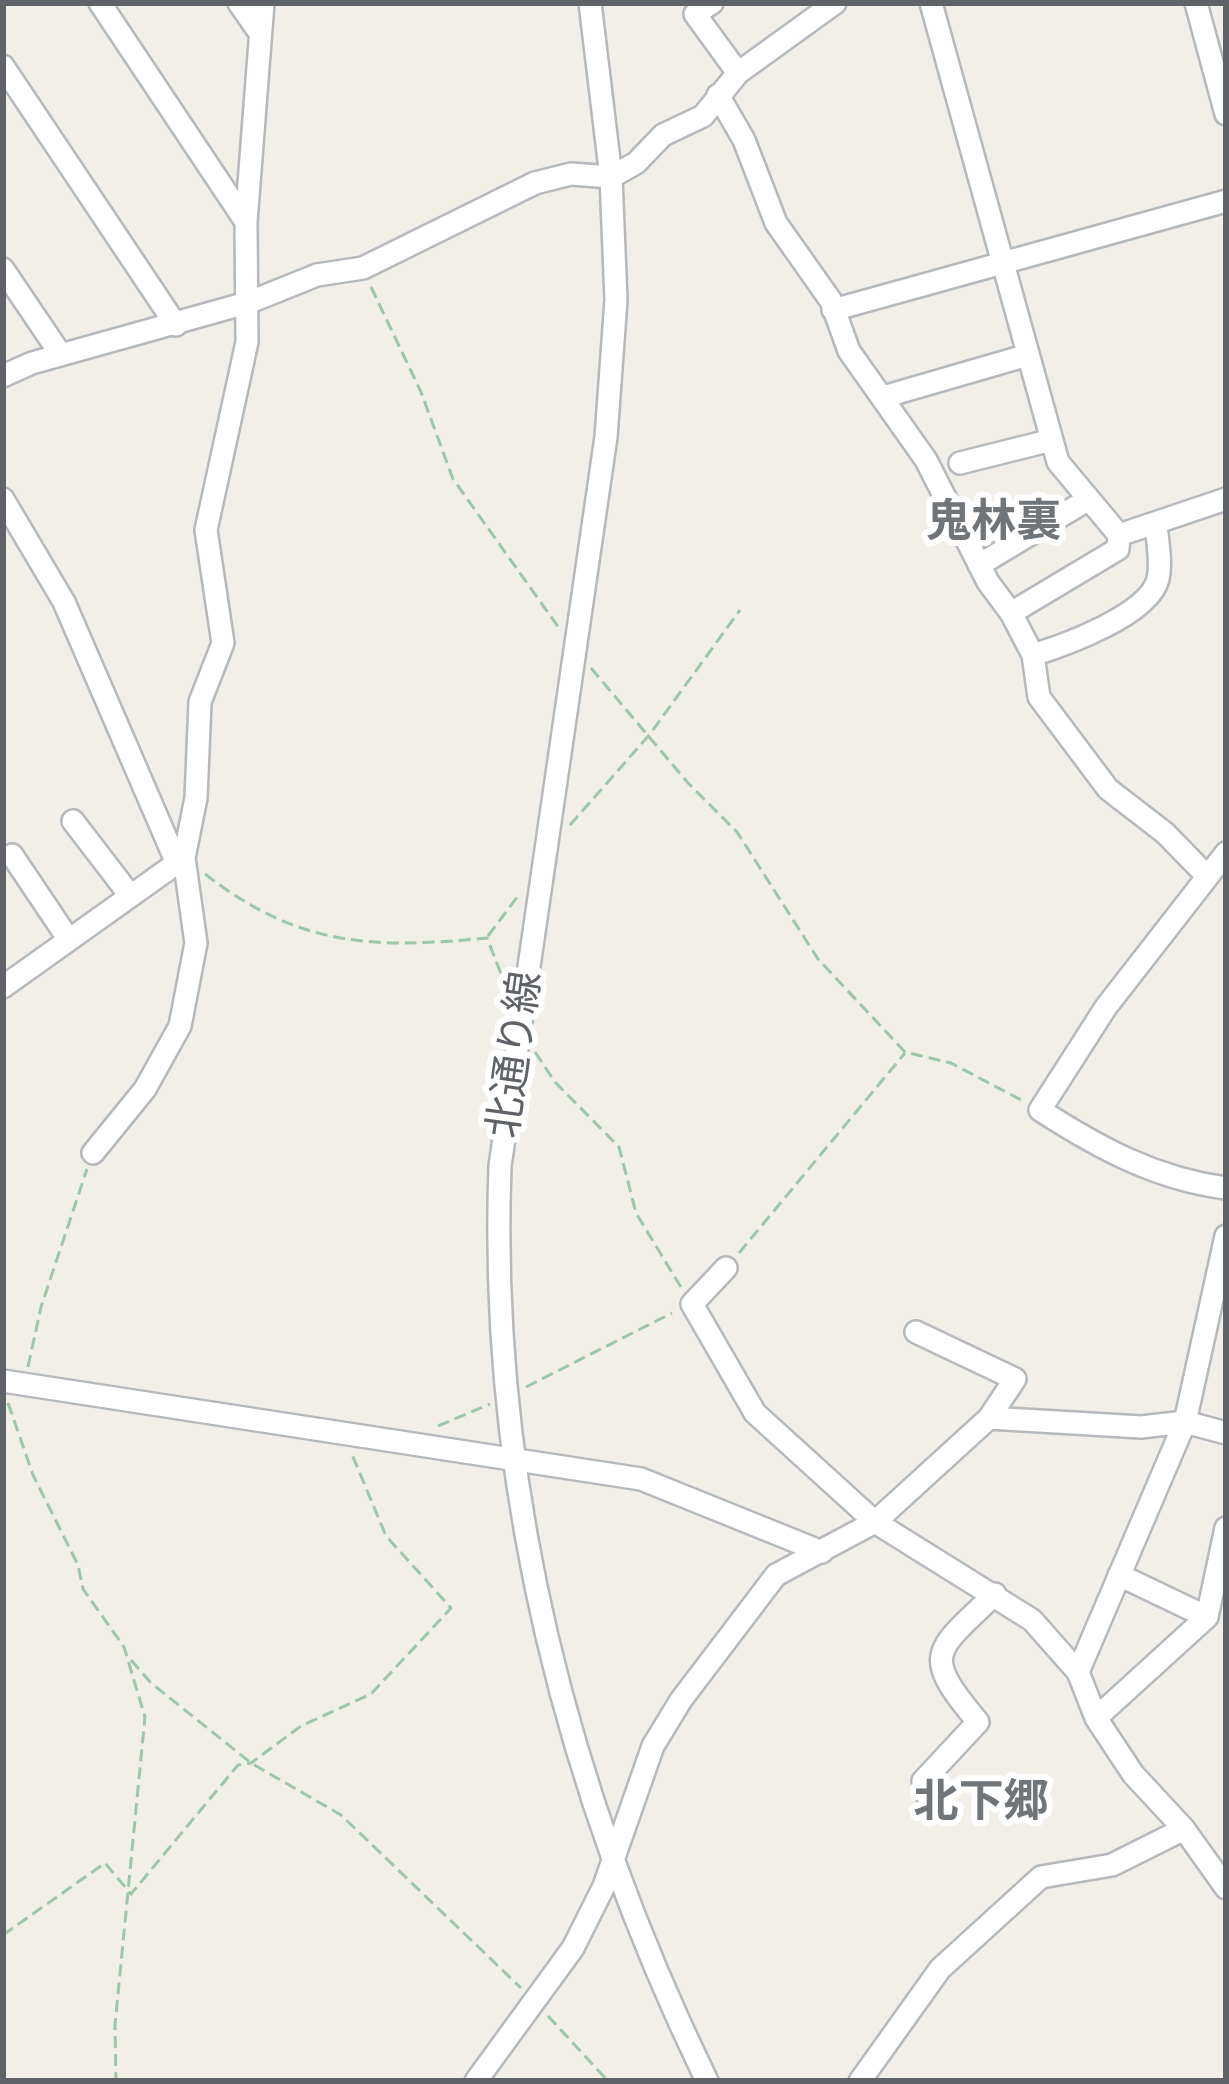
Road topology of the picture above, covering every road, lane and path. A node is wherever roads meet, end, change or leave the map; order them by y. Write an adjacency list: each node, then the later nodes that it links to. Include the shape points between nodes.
1 (100, 3): 16 (street)
2 (239, 3): 9 (street)
3 (262, 3): 9 (street)
4 (590, 3): 14 (street, 北通り線)
5 (712, 3): 11 (street, via 695,14)
6 (931, 3): 17 (street)
7 (1196, 3): 13 (street)
8 (825, 6): 11 (street)
9 (257, 28): 16 (street)
10 (3, 66): 22 (street)
11 (738, 73): 12 (street)
12 (718, 95): 14 (street, via 703,116); 21 (street, via 776,223)
13 (1226, 114)
14 (611, 177): 19 (street, via 535,183); 37 (street, 北通り線, via 616,300 606,437)
15 (1226, 201): 17 (street)
16 (246, 223): 20 (street)
17 (1002, 262): 21 (street); 24 (street)
18 (3, 268): 23 (street)
19 (363, 268): 20 (street, via 317,275); 37 (path, via 453,479)
20 (250, 302): 22 (street); 44 (street, via 206,530 223,643 200,702 196,798)
21 (833, 310): 26 (street, via 849,351)
22 (176, 325): 23 (street)
23 (61, 355): 25 (street)
24 (1028, 355): 26 (street); 27 (street)
25 (3, 376)
26 (883, 397): 34 (street, via 926,460)
27 (1052, 440): 28 (street); 31 (street, via 1058,462)
28 (960, 464)
29 (3, 499): 44 (street, via 64,602)
30 (1226, 499): 32 (street)
31 (1090, 500): 33 (street); 34 (street)
32 (1156, 523): 33 (street); 38 (street, via 1158,579 1146,601 1076,642)
33 (1119, 535): 36 (street, via 1118,549)
34 (979, 565): 36 (street)
35 (740, 610): 39 (path)
36 (1011, 613): 38 (street)
37 (574, 646): 39 (path); 52 (street, 北通り線)
38 (1033, 656): 45 (street, via 1039,697 1108,789)
39 (650, 734): 41 (path); 53 (path, via 737,832 818,959)
40 (74, 821): 47 (street)
41 (568, 829)
42 (1226, 853): 45 (street)
43 (12, 855): 48 (street)
44 (180, 859): 47 (street); 49 (path, via 252,910 346,940 381,946); 55 (street, via 196,943 180,1026 145,1089)
45 (1205, 874): 54 (street)
46 (521, 891): 49 (path)
47 (129, 894): 48 (street)
48 (67, 937): 50 (street)
49 (487, 938): 51 (path)
50 (3, 987)
51 (508, 997)
52 (520, 1030): 60 (path, via 554,1082 620,1147 636,1213); 63 (street, 北通り線, via 500,1166)
53 (905, 1052): 54 (path, via 951,1064); 58 (path)
54 (1040, 1110): 56 (street, via 1175,1182)
55 (93, 1154): 62 (path)
56 (1226, 1188)
57 (1226, 1236): 59 (street)
58 (726, 1268): 60 (street)
59 (1219, 1293): 65 (street)
60 (692, 1304): 63 (path); 70 (street, via 755,1413)
61 (916, 1333): 64 (street, via 1016,1379)
62 (10, 1385): 67 (street); 76 (path, via 33,1475 82,1589)
63 (507, 1396): 68 (path, via 439,1425); 69 (street, 北通り線)
64 (989, 1418): 65 (street, via 1141,1427); 70 (street)
65 (1185, 1421): 66 (street); 73 (street)
66 (1226, 1433)
67 (343, 1434): 68 (street); 79 (path, via 386,1536 451,1608 371,1694 301,1726)
68 (434, 1448): 69 (street)
69 (514, 1460): 72 (street, via 641,1479); 82 (street, 北通り線, via 530,1569)
70 (875, 1522): 72 (street); 74 (street)
71 (1226, 1528): 75 (street)
72 (822, 1552): 82 (street, via 776,1575 681,1700 653,1745)
73 (1120, 1575): 75 (street); 77 (street)
74 (994, 1594): 77 (street, via 1032,1620); 80 (street, via 944,1644 944,1681 978,1722 923,1781)
75 (1207, 1617): 78 (street)
76 (128, 1657): 79 (path); 84 (path, via 146,1717)
77 (1078, 1672): 78 (street)
78 (1096, 1718): 81 (street, via 1132,1774)
79 (251, 1763): 84 (path, via 238,1765); 86 (path, via 341,1815)
80 (933, 1811)
81 (1184, 1829): 83 (street); 91 (street, via 1112,1864 1041,1877 940,1969)
82 (611, 1863): 86 (street, via 573,1948); 90 (street, 北通り線)
83 (1224, 1878)
84 (130, 1894): 85 (path, via 105,1863); 87 (path)
85 (3, 1935)
86 (534, 2001): 88 (street); 89 (path)
87 (116, 2081)
88 (476, 2081)
89 (608, 2081)
90 (706, 2081)
91 (860, 2081)

